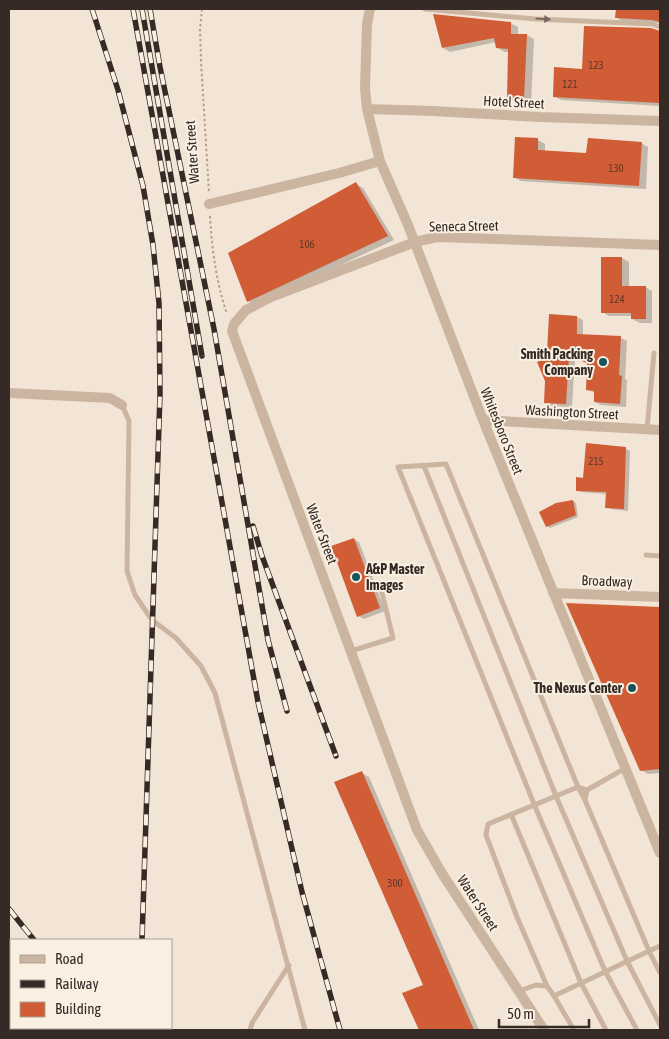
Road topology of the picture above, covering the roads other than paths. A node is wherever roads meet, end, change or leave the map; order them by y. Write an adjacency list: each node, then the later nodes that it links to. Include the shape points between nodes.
1 (370, 9): 4 (street, Whitesboro Street, via 365,88)
2 (425, 9): 3 (lane, one-way to 3)
3 (660, 27)
4 (367, 109): 5 (street, Hotel Street); 6 (street, Whitesboro Street)
5 (660, 121)
6 (380, 161): 7 (street); 8 (street, Whitesboro Street)
7 (209, 204)
8 (415, 242): 9 (street, Seneca Street, via 437,237); 10 (street, Seneca Street, via 271,297 246,310); 14 (street, Whitesboro Street)
9 (660, 245)
10 (232, 331): 23 (street, Water Street)
11 (654, 353): 15 (lane)
12 (9, 393): 13 (street, via 110,398)
13 (122, 405): 35 (lane, via 129,421 127,571 135,595 152,620 176,638 201,666 215,692)
14 (483, 420): 15 (street, Washington Street); 21 (street, Whitesboro Street)
15 (647, 429): 16 (street, Washington Street)
16 (660, 430)
17 (424, 466): 25 (lane, via 446,464); 27 (lane); 29 (lane, via 398,467)
18 (646, 555): 19 (lane)
19 (660, 556)
20 (381, 589): 23 (lane, via 393,638)
21 (553, 593): 22 (street, Broadway); 24 (street, Whitesboro Street)
22 (660, 597)
23 (350, 651): 40 (street, Water Street, via 417,830)
24 (624, 769): 26 (lane); 31 (street, Whitesboro Street)
25 (578, 787): 26 (lane); 27 (lane); 28 (lane)
26 (587, 790): 28 (lane)
27 (556, 796): 29 (lane); 34 (lane)
28 (585, 800): 33 (lane)
29 (534, 804): 30 (lane); 36 (lane)
30 (511, 814): 38 (lane); 39 (lane, via 488,824 486,835)
31 (660, 854)
32 (660, 946): 33 (lane)
33 (650, 951): 34 (lane); 37 (lane)
34 (627, 960): 36 (lane); 42 (lane)
35 (289, 966): 43 (lane); 44 (lane)
36 (605, 971): 38 (lane); 48 (lane)
37 (660, 973)
38 (581, 983): 41 (lane); 47 (lane)
39 (547, 986): 40 (lane, via 536,985); 41 (lane)
40 (518, 991): 45 (street, Water Street)
41 (554, 996): 46 (lane)
42 (660, 1025)
43 (250, 1030)
44 (305, 1030)
45 (544, 1030)
46 (574, 1030)
47 (606, 1030)
48 (637, 1030)

